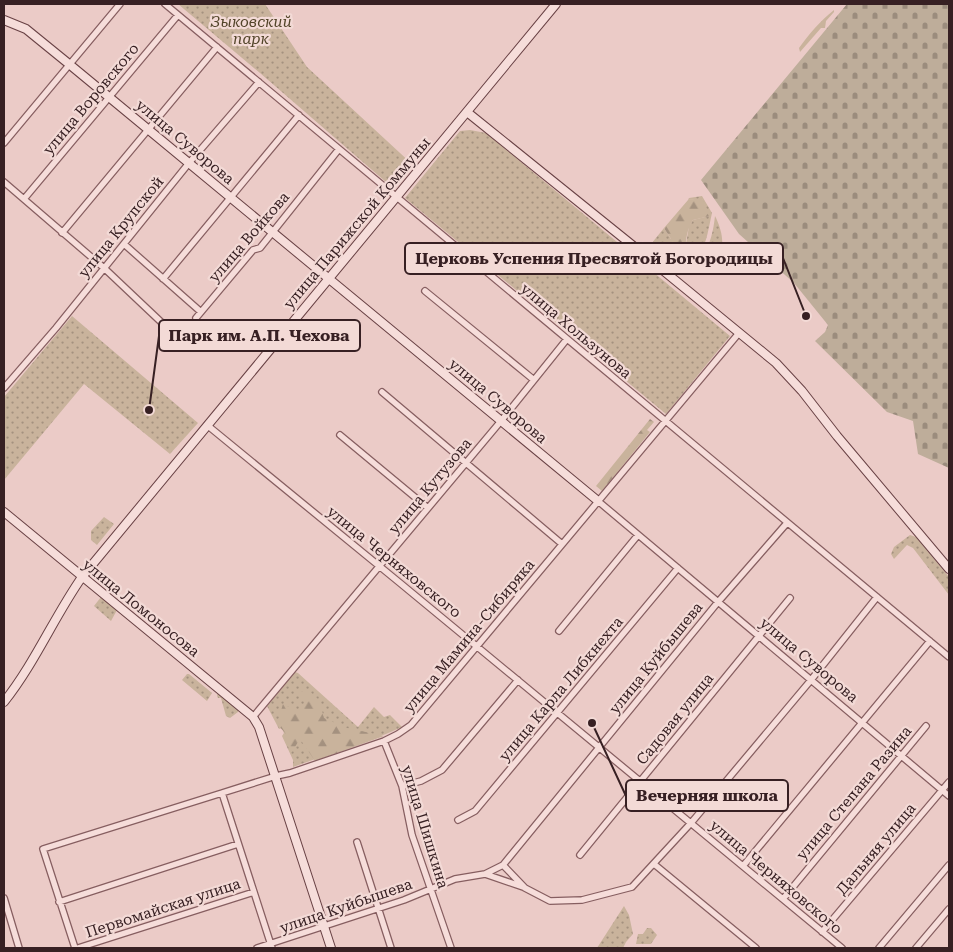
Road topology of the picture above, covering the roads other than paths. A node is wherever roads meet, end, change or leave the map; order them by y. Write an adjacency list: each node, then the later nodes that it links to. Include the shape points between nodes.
1 (120, 4): 7 (street)
2 (165, 4): 4 (street, улица Хользунова)
3 (556, 4): 10 (main road, улица Парижской Коммуны)
4 (178, 15): 6 (street, улица Хользунова); 9 (street, улица Воровского)
5 (4, 20): 7 (main road, улица Суворова, via 26,30)
6 (217, 47): 8 (street, улица Хользунова); 12 (street)
7 (69, 64): 9 (main road, улица Суворова); 13 (street)
8 (259, 82): 11 (street, улица Хользунова); 15 (street, улица Крупской)
9 (109, 97): 12 (main road, улица Суворова); 19 (street, улица Воровского)
10 (467, 112): 17 (main road, улица Парижской Коммуны); 29 (main road)
11 (299, 115): 14 (street, улица Хользунова); 18 (street)
12 (149, 130): 15 (main road, улица Суворова); 20 (street)
13 (4, 143)
14 (338, 149): 17 (street, улица Хользунова); 21 (street, улица Войкова)
15 (189, 163): 18 (main road, улица Суворова); 22 (street, улица Крупской)
16 (4, 182): 19 (street)
17 (396, 197): 24 (main road, улица Парижской Коммуны); 31 (street, улица Хользунова)
18 (231, 198): 21 (main road, улица Суворова); 25 (street)
19 (24, 199): 20 (street)
20 (62, 232): 23 (street)
21 (273, 232): 24 (main road, улица Суворова); 27 (street, улица Войкова, via 260,248 253,250)
22 (124, 244): 23 (street, улица Крупской); 25 (street)
23 (104, 268): 30 (street); 33 (street, улица Крупской)
24 (328, 278): 35 (main road, улица Суворова); 37 (main road, улица Парижской Коммуны)
25 (163, 279): 27 (street)
26 (426, 291): 32 (street)
27 (201, 312): 28 (street, улица Войкова)
28 (196, 318)
29 (739, 333): 36 (street, улица Мамина-Сибиряка); 48 (main road, via 802,391)
30 (178, 338)
31 (567, 339): 32 (street, улица Кутузова); 36 (street, улица Хользунова)
32 (534, 380): 35 (street, улица Кутузова)
33 (4, 388)
34 (382, 392): 39 (street)
35 (501, 421): 39 (street, улица Кутузова); 40 (main road, улица Суворова)
36 (665, 421): 40 (street, улица Мамина-Сибиряка); 43 (street, улица Хользунова)
37 (207, 425): 46 (street, улица Черняховского); 49 (main road, улица Парижской Коммуны)
38 (340, 436): 41 (street)
39 (466, 463): 41 (street, улица Кутузова); 45 (street)
40 (598, 502): 44 (street, улица Суворова); 45 (street, улица Мамина-Сибиряка)
41 (428, 508): 46 (street, улица Кутузова)
42 (4, 512): 49 (main road, улица Ломоносова)
43 (787, 522): 50 (street, улица Хользунова); 52 (street, улица Куйбышева)
44 (638, 536): 47 (street, улица Суворова); 53 (street)
45 (562, 544): 56 (street, улица Мамина-Сибиряка)
46 (379, 565): 56 (street, улица Черняховского); 62 (street, улица Кутузова)
47 (678, 568): 52 (street, улица Суворова); 61 (street, улица Карла Либкнехта)
48 (949, 569)
49 (82, 577): 60 (main road, улица Парижской Коммуны); 62 (main road, улица Ломоносова)
50 (877, 597): 55 (street, улица Хользунова); 59 (street)
51 (790, 598): 54 (street, Садовая улица)
52 (718, 602): 54 (street, улица Суворова); 66 (street, улица Куйбышева)
53 (559, 631)
54 (759, 636): 59 (street, улица Суворова); 69 (street, Садовая улица)
55 (930, 641): 57 (street, улица Хользунова); 63 (street)
56 (477, 646): 58 (street, улица Черняховского); 65 (street, улица Мамина-Сибиряка, via 412,725)
57 (949, 657)
58 (518, 680): 61 (street, улица Черняховского); 71 (street, via 442,770 421,782)
59 (811, 680): 63 (street, улица Суворова); 76 (street)
60 (4, 702)
61 (557, 713): 66 (street, улица Черняховского); 75 (street, улица Карла Либкнехта, via 475,811)
62 (253, 717): 68 (main road, улица Ломоносова)
63 (862, 723): 67 (street, улица Суворова); 83 (street)
64 (926, 726): 67 (street, улица Степана Разина)
65 (384, 741): 68 (street, улица Мамина-Сибиряка); 71 (street, улица Шишкина)
66 (599, 748): 69 (street, улица Черняховского); 81 (street, улица Куйбышева)
67 (901, 756): 72 (street, улица Суворова); 89 (street, улица Степана Разина)
68 (276, 776): 73 (street, улица Мамина-Сибиряка); 93 (main road, улица Ломоносова)
69 (640, 781): 76 (street, улица Черняховского); 79 (street, Садовая улица)
70 (949, 782): 72 (street, Дальняя улица)
71 (402, 786): 86 (street, улица Шишкина, via 412,835)
72 (943, 790): 74 (street, улица Суворова); 94 (street, Дальняя улица)
73 (222, 792): 78 (street); 90 (street, улица Мамина-Сибиряка, via 43,849)
74 (949, 796)
75 (458, 820)
76 (692, 823): 80 (street); 83 (street, улица Черняховского)
77 (357, 842): 91 (street)
78 (238, 844): 87 (street); 90 (street)
79 (580, 855)
80 (654, 864): 85 (street, via 632,887 582,900 550,902); 103 (street)
81 (503, 865): 84 (street, улица Куйбышева); 85 (street)
82 (949, 865): 105 (street)
83 (743, 866): 89 (street, улица Черняховского)
84 (486, 874): 85 (street); 86 (street, улица Куйбышева, via 456,879)
85 (525, 888)
86 (430, 890): 91 (street, улица Куйбышева); 102 (street, улица Шишкина)
87 (254, 892): 95 (street); 98 (street, Первомайская улица)
88 (4, 898): 96 (street)
89 (783, 899): 94 (street, улица Черняховского)
90 (59, 902): 97 (street)
91 (378, 908): 93 (street, улица Куйбышева); 101 (street)
92 (949, 909): 106 (street)
93 (324, 926): 95 (street, улица Куйбышева); 100 (main road, улица Ломоносова)
94 (822, 932): 104 (street, улица Черняховского)
95 (271, 946): 99 (street, улица Куйбышева)
96 (19, 948)
97 (74, 948)
98 (78, 948)
99 (257, 948)
100 (331, 948)
101 (391, 948)
102 (451, 948)
103 (756, 948)
104 (842, 948)
105 (879, 948)
106 (916, 948)

